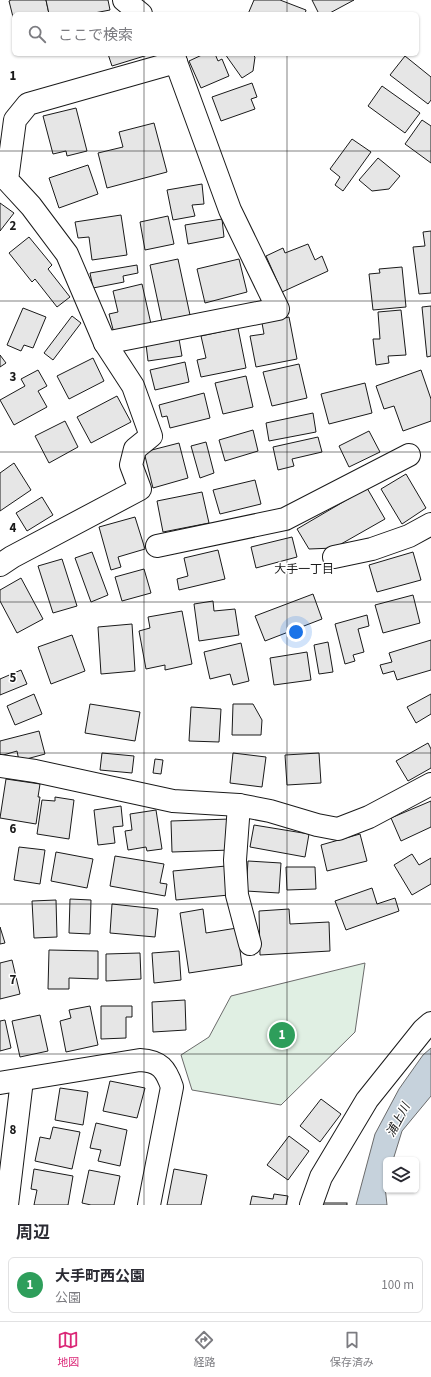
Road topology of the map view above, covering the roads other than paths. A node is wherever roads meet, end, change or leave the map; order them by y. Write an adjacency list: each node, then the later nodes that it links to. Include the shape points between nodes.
1 (124, 0): 2 (street)
2 (139, 12)
3 (175, 58): 4 (street, via 28,104 15,120 7,180 31,206 67,254); 4 (street, via 230,210 278,308)
4 (105, 343): 9 (street, via 134,386 151,436 134,449 131,464 140,489)
5 (409, 455): 7 (street, via 285,519)
6 (431, 524): 8 (street, via 409,536 372,549)
7 (157, 546)
8 (334, 557)
9 (0, 565)
10 (0, 766): 12 (street, via 35,771 173,801)
11 (431, 784): 12 (street, via 369,817 338,828)
12 (239, 805): 13 (street, via 235,860 237,895)
13 (250, 944)
14 (431, 1023): 19 (street, via 367,1100 321,1177)
15 (22, 1080): 16 (street); 17 (street); 18 (street, via 140,1060 158,1064 168,1074 172,1087)
16 (0, 1083)
17 (8, 1205)
18 (149, 1205)
19 (311, 1205)

